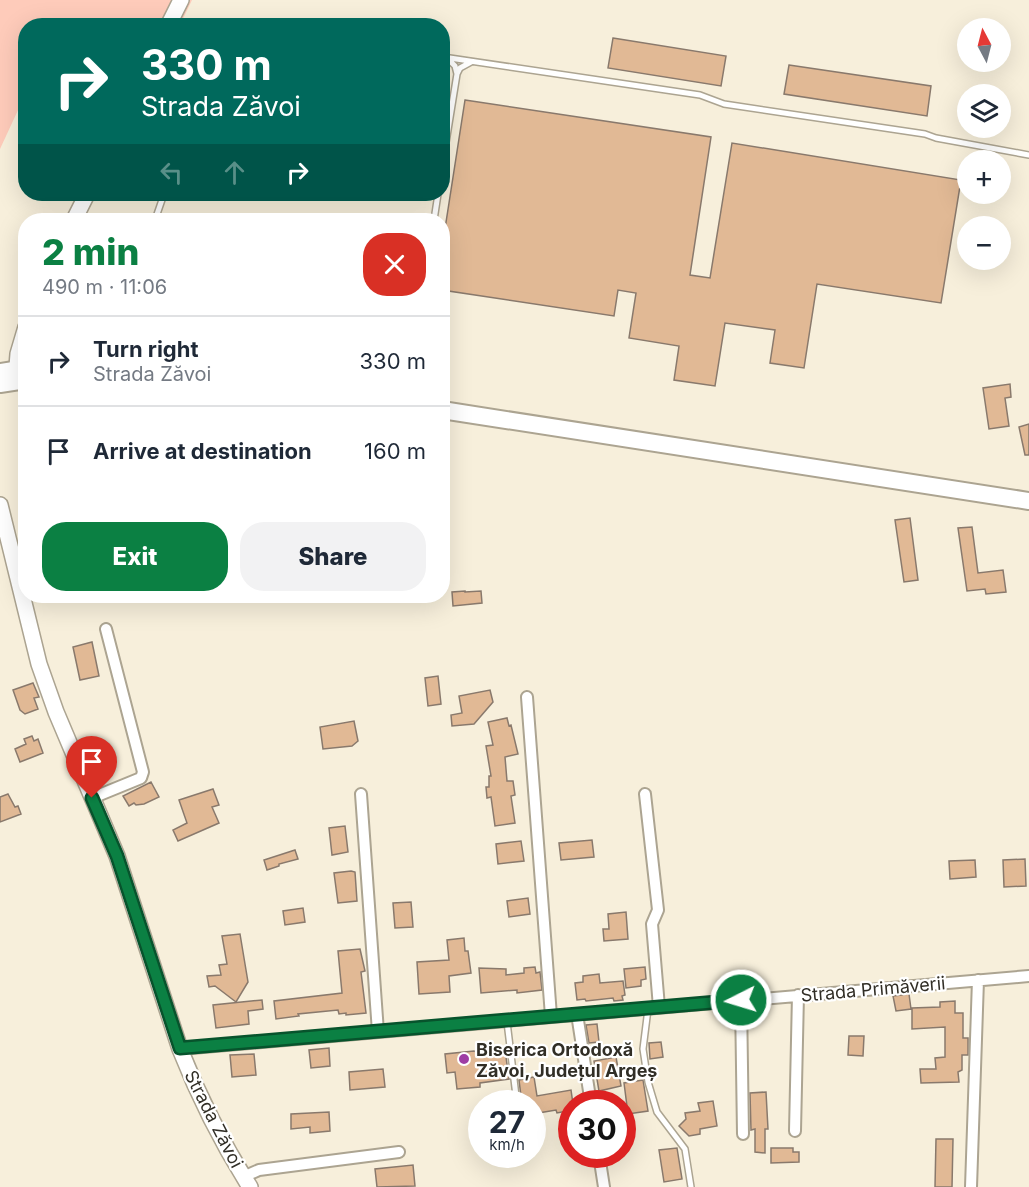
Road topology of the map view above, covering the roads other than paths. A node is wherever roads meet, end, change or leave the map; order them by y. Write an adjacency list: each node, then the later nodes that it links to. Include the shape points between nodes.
1 (181, 0): 2 (street)
2 (172, 18)
3 (450, 58): 5 (lane)
4 (450, 60): 6 (lane)
5 (473, 61): 6 (lane); 8 (lane, via 700,95 724,104 925,134)
6 (457, 74): 7 (lane)
7 (450, 117)
8 (1029, 155)
9 (18, 353): 10 (street)
10 (14, 376)
11 (450, 411): 12 (main road)
12 (1029, 501)
13 (0, 505): 14 (street, Strada Zăvoi)
14 (18, 578)
15 (24, 603): 20 (street, Strada Zăvoi, via 39,664)
16 (106, 629): 20 (street, via 143,772 141,778)
17 (527, 697): 27 (street)
18 (361, 794): 29 (street)
19 (645, 794): 25 (street, via 658,910 652,924)
20 (92, 798): 30 (street, Strada Zăvoi, via 117,856)
21 (1029, 976): 22 (street, Strada Primăverii)
22 (978, 980): 23 (street, Strada Primăverii); 40 (street)
23 (798, 995): 24 (street, Strada Primăverii); 33 (street)
24 (741, 1000): 25 (street, Strada Primăverii); 34 (street)
25 (654, 1007): 26 (street, Strada Primăverii); 39 (lane, via 643,1049 648,1082 657,1112 685,1149)
26 (577, 1014): 27 (street, Strada Primăverii); 32 (street)
27 (551, 1016): 28 (street, Strada Primăverii)
28 (507, 1020): 29 (street, Strada Primăverii); 31 (lane)
29 (378, 1032): 30 (street, Strada Primăverii)
30 (180, 1048): 37 (street, Strada Zăvoi, via 208,1112)
31 (515, 1090)
32 (589, 1090)
33 (795, 1131)
34 (742, 1134)
35 (399, 1152): 37 (street, via 259,1170)
36 (601, 1168): 38 (street)
37 (247, 1182)
38 (604, 1187)
39 (691, 1187)
40 (971, 1187)

